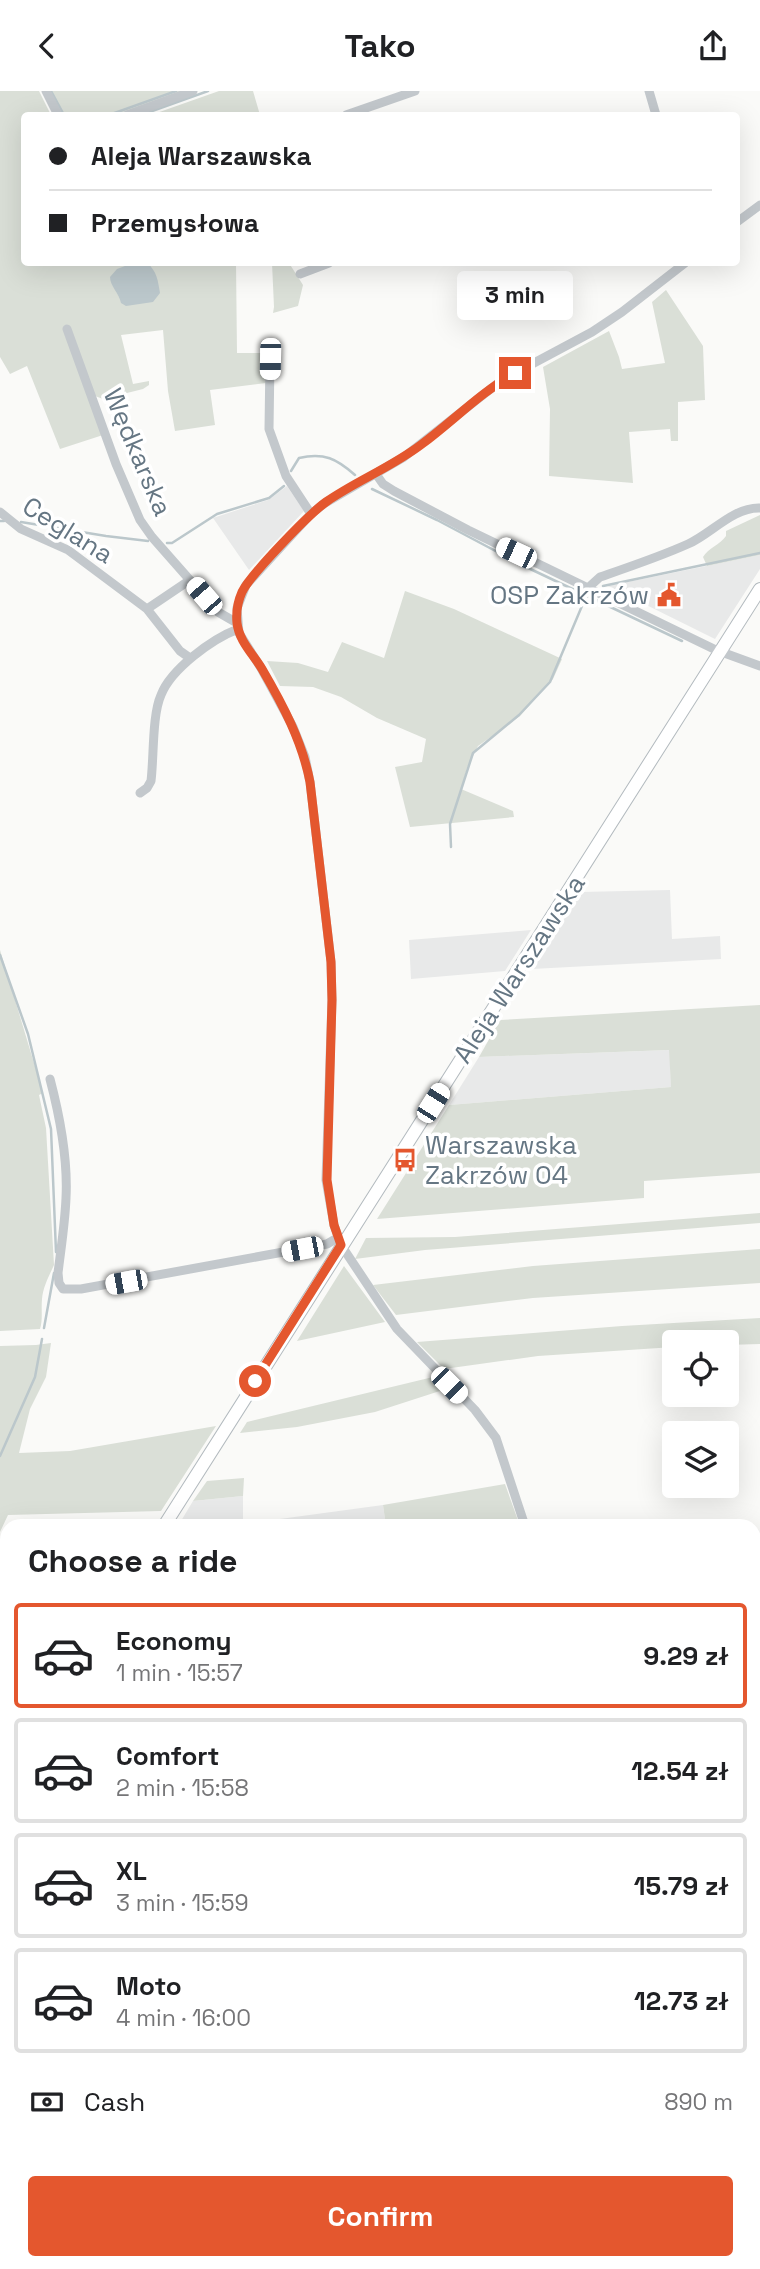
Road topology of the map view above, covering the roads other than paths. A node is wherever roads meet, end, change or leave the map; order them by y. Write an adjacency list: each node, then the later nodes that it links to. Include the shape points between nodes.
1 (46, 91): 5 (street)
2 (193, 91): 6 (street)
3 (415, 91): 7 (street)
4 (649, 91): 8 (street)
5 (56, 112)
6 (135, 112)
7 (355, 112)
8 (655, 112)
9 (760, 205): 10 (street)
10 (740, 220)
11 (321, 266): 13 (street)
12 (681, 266): 16 (street, via 622,313 502,380 424,443)
13 (300, 274)
14 (67, 329): 20 (street, Wędkarska, via 141,520)
15 (270, 359): 19 (street, via 269,429 286,476)
16 (376, 474): 19 (street); 21 (street, via 383,484 458,525)
17 (760, 508): 21 (street, via 724,521 690,543 600,577)
18 (0, 512): 23 (street, Ceglana, via 21,529 68,549)
19 (311, 514): 24 (street, via 246,585 237,608)
20 (190, 580): 23 (street); 24 (street, Wędkarska)
21 (589, 587): 25 (street)
22 (760, 589): 25 (street, Aleja Warszawska)
23 (147, 609): 26 (street, Ceglana)
24 (238, 628): 26 (street); 30 (street, via 293,727 310,782 331,962 327,1180)
25 (721, 651): 27 (street); 30 (street, Aleja Warszawska)
26 (190, 658): 28 (street, via 161,693 150,781)
27 (760, 666)
28 (139, 793)
29 (50, 1079): 30 (street, via 66,1176 58,1273 64,1289 172,1274)
30 (340, 1241): 31 (street, Aleja Warszawska); 32 (street, via 397,1329 496,1438)
31 (168, 1519)
32 (523, 1519)

